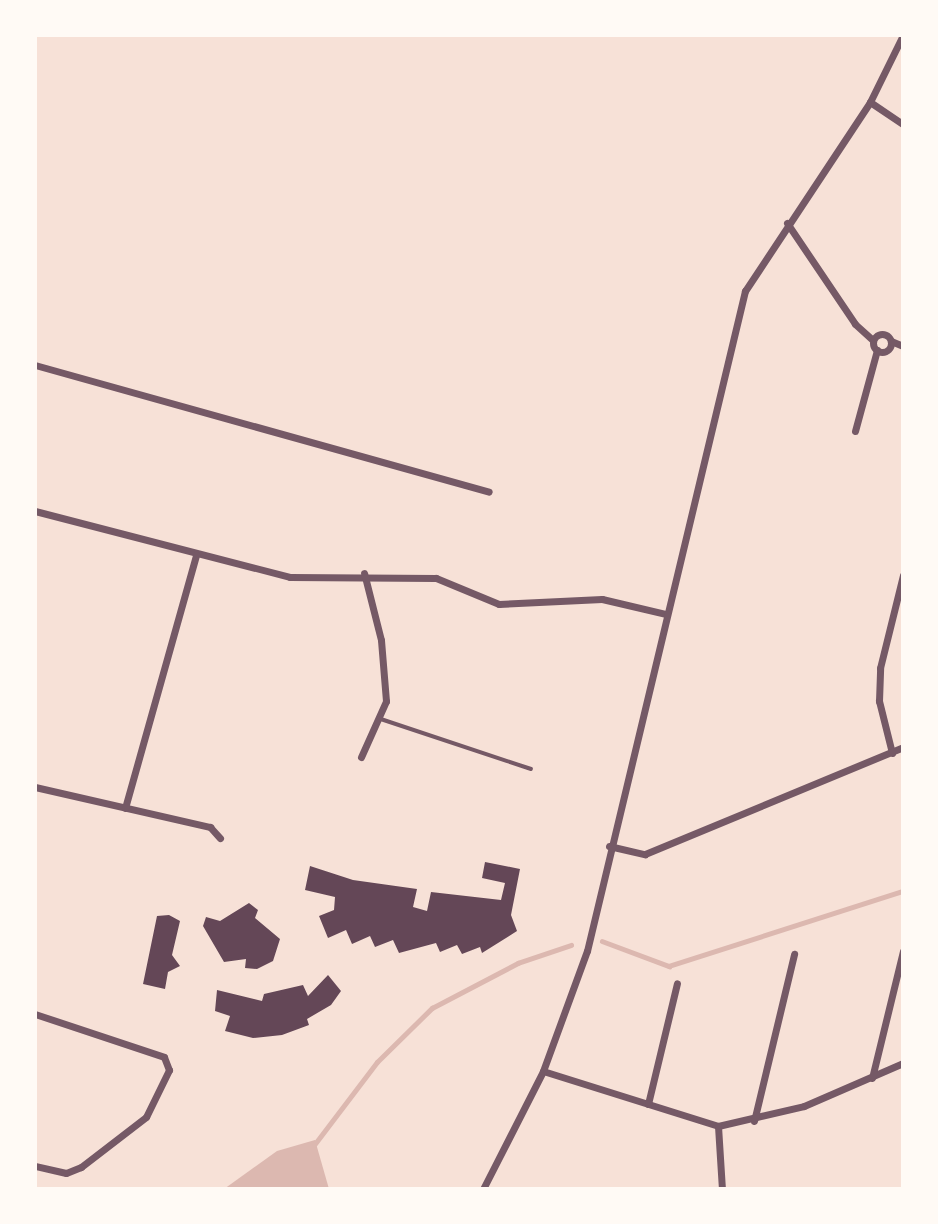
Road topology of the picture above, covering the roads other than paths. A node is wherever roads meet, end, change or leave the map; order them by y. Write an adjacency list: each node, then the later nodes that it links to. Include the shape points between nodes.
1 (903, 35): 2 (street)
2 (870, 102): 3 (street); 4 (street)
3 (903, 124)
4 (787, 223): 5 (street, via 855,324); 16 (street, via 745,291 731,331)
5 (873, 340): 6 (street, via 882,334); 8 (street)
6 (891, 341): 7 (street); 8 (street, via 888,350)
7 (903, 346)
8 (877, 350): 10 (street)
9 (35, 365): 11 (street)
10 (855, 431)
11 (489, 492)
12 (35, 511): 13 (street)
13 (196, 555): 14 (street, via 290,577); 23 (street)
14 (364, 573): 16 (street, via 436,578 499,604 602,599); 17 (street, via 386,676)
15 (903, 575): 19 (street, via 880,668 879,701)
16 (666, 614): 25 (street)
17 (382, 719): 20 (street); 21 (lane)
18 (903, 747): 19 (street)
19 (892, 753): 25 (street, via 645,853)
20 (361, 757)
21 (531, 769)
22 (35, 787): 23 (street)
23 (125, 808): 24 (street, via 211,828)
24 (220, 838)
25 (609, 846): 31 (street, via 587,951)
26 (903, 951): 32 (street)
27 (794, 954): 34 (street)
28 (677, 983): 33 (street)
29 (35, 1014): 36 (street, via 164,1057 169,1070 151,1111 81,1167 66,1173)
30 (903, 1063): 32 (street)
31 (543, 1071): 33 (street); 37 (street)
32 (872, 1078): 34 (street)
33 (648, 1104): 35 (street)
34 (754, 1121): 35 (street)
35 (718, 1126): 38 (street)
36 (35, 1166)
37 (483, 1189)
38 (722, 1189)

